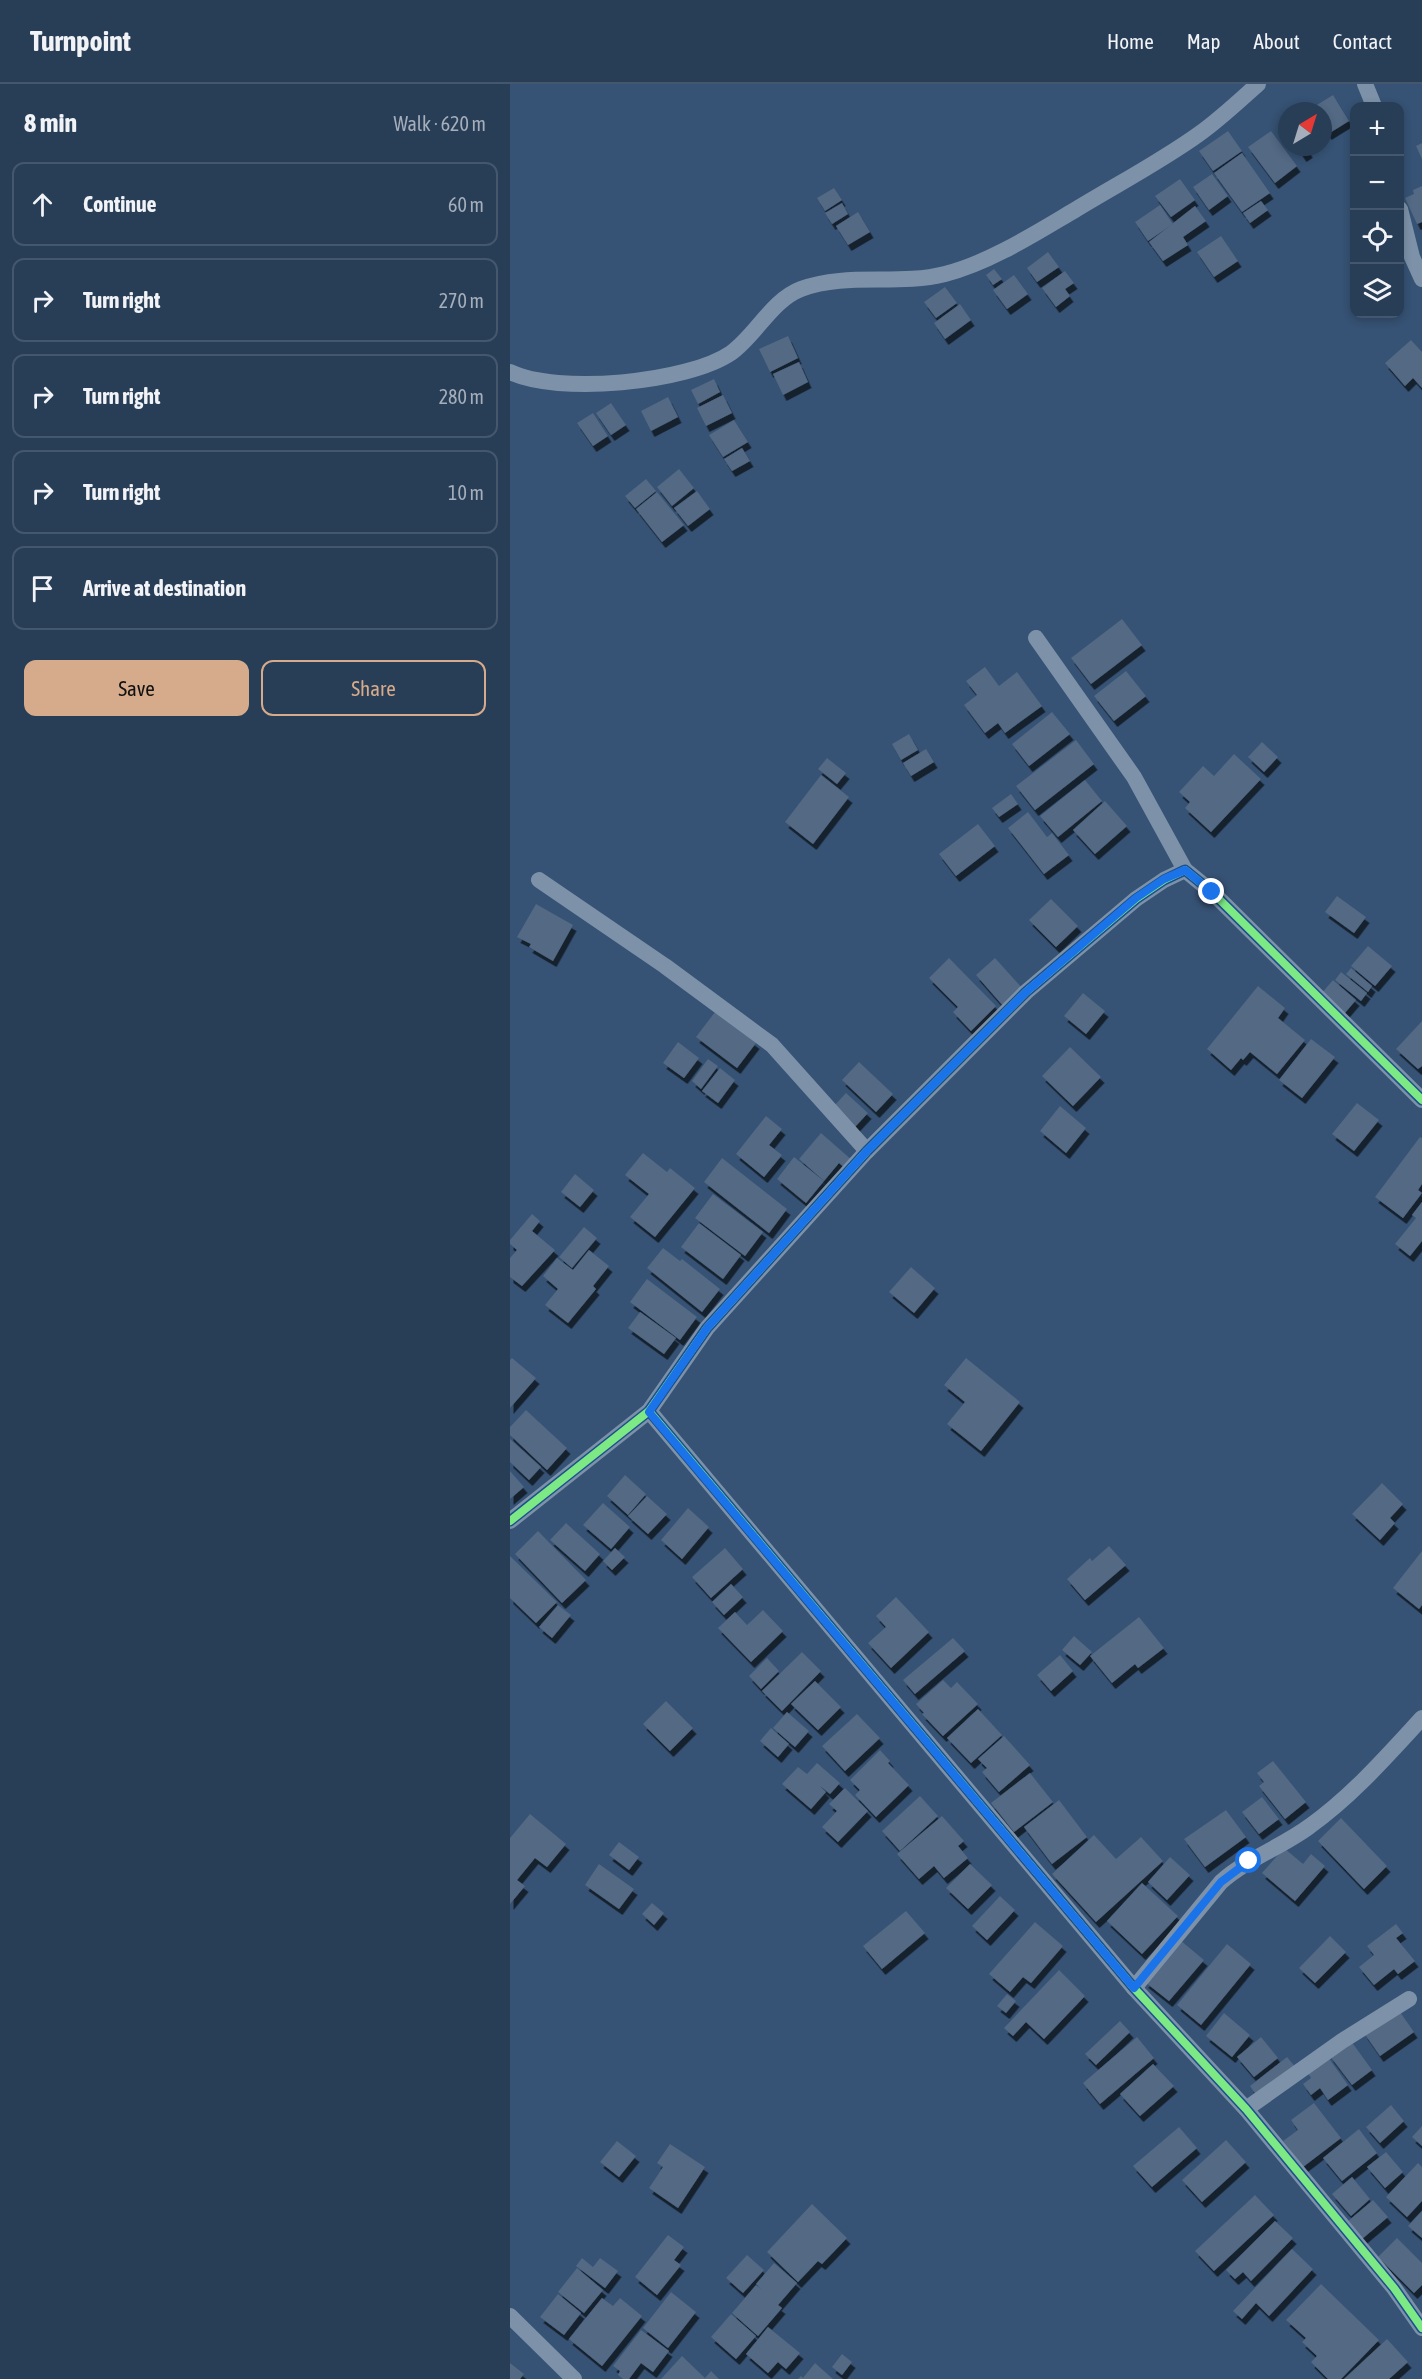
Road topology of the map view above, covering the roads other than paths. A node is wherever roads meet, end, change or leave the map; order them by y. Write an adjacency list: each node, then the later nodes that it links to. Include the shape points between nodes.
1 (1258, 84): 6 (street, via 1199,134 1171,152 1050,225 963,269 930,277 830,282 798,290 730,353 679,374 559,384)
2 (1365, 84): 3 (street)
3 (1372, 102)
4 (1400, 210): 5 (street)
5 (1422, 279)
6 (510, 372)
7 (1036, 638): 8 (street, via 1134,777)
8 (1185, 870): 10 (street, via 1212,892); 11 (street, via 1136,898 1026,992)
9 (540, 880): 11 (street, via 772,1045)
10 (1422, 1100)
11 (867, 1151): 12 (street, via 707,1328)
12 (649, 1412): 13 (street); 15 (street)
13 (510, 1521)
14 (1422, 1718): 15 (street, via 1370,1774 1323,1816 1221,1882)
15 (1134, 1988): 17 (street)
16 (1409, 1999): 17 (street)
17 (1246, 2109): 19 (street, via 1394,2288)
18 (510, 2316): 20 (street)
19 (1422, 2328)
20 (574, 2379)

